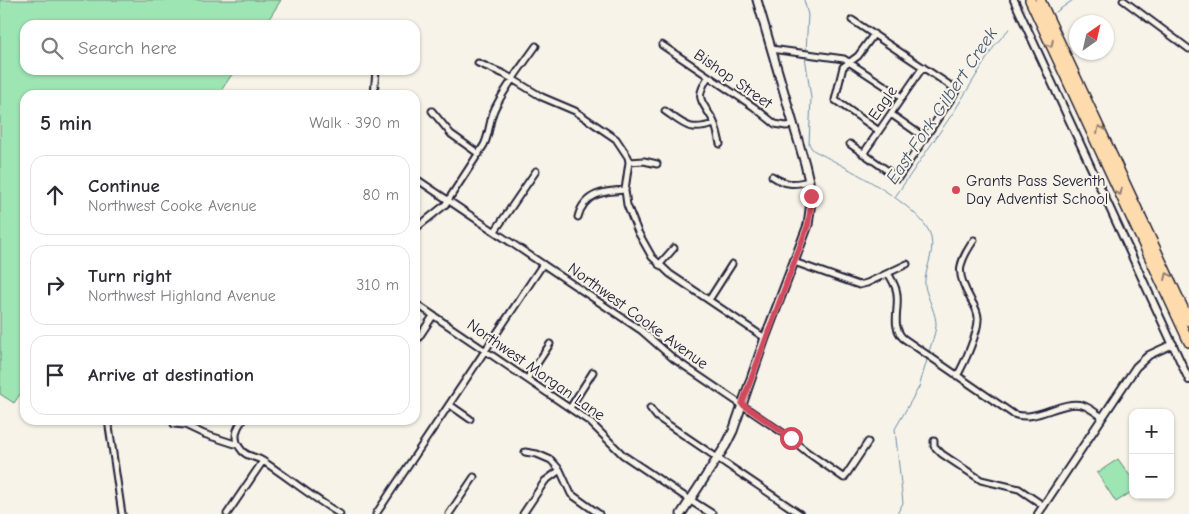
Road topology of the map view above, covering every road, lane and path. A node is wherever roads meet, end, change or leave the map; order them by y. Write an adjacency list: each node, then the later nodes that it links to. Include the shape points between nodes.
1 (757, 0): 10 (main road)
2 (1014, 0): 58 (street)
3 (1030, 0): 56 (highway, one-way to 56)
4 (1040, 0): 53 (highway, one-way to 4)
5 (1123, 0): 11 (street)
6 (852, 20): 7 (street)
7 (874, 34): 12 (street); 14 (street)
8 (662, 45): 16 (street, Bishop Street)
9 (536, 46): 17 (street)
10 (771, 48): 12 (street); 24 (main road)
11 (1189, 49)
12 (850, 62): 19 (street); 25 (street, via 840,74 834,100)
13 (478, 63): 17 (street)
14 (923, 67): 19 (street, Eagle); 26 (street, via 958,90)
15 (376, 75): 18 (street)
16 (708, 77): 23 (street, via 700,98); 24 (street, Bishop Street, via 775,124)
17 (513, 79): 29 (street, via 495,107 488,138); 31 (street, via 608,132 622,145)
18 (374, 90)
19 (902, 98): 22 (street, Eagle)
20 (432, 111): 29 (street, via 451,134)
21 (665, 111): 23 (street, via 691,127)
22 (891, 114): 25 (street, Eagle); 26 (street)
23 (714, 124): 27 (street)
24 (793, 125): 36 (main road)
25 (879, 131): 30 (street, Eagle)
26 (925, 138): 30 (street, via 898,178)
27 (720, 144)
28 (850, 144): 30 (street)
29 (479, 154): 38 (street)
30 (863, 154)
31 (629, 162): 32 (street); 37 (street)
32 (657, 164)
33 (536, 170): 41 (street)
34 (772, 176): 36 (street, via 789,184)
35 (420, 181): 38 (street, Northwest Cooke Avenue)
36 (809, 181): 44 (main road, via 810,214)
37 (625, 190): 39 (street, via 594,194 584,202); 48 (street, via 627,205 638,232)
38 (449, 201): 40 (street); 41 (street, Northwest Cooke Avenue)
39 (578, 217)
40 (420, 226)
41 (495, 231): 45 (street, Northwest Cooke Avenue)
42 (974, 240): 61 (street, via 961,262 960,273 977,312 977,323 965,362)
43 (674, 248): 48 (street)
44 (794, 262): 49 (street, via 859,285); 55 (main road)
45 (543, 264): 59 (street); 64 (street, Northwest Cooke Avenue)
46 (732, 264): 50 (street)
47 (907, 264): 49 (street)
48 (659, 265): 50 (street)
49 (888, 273): 61 (street, via 897,291 899,335)
50 (709, 300): 55 (street)
51 (420, 307): 52 (street, Northwest Morgan Lane)
52 (433, 316): 54 (street); 59 (street, Northwest Morgan Lane)
53 (1189, 321)
54 (420, 336)
55 (765, 338): 64 (main road)
56 (1189, 342)
57 (550, 344): 62 (street)
58 (1173, 344): 63 (street); 68 (street, via 1144,358)
59 (485, 351): 62 (street, Northwest Morgan Lane); 65 (street)
60 (593, 372): 66 (street)
61 (957, 376): 68 (street, via 1018,416 1075,404 1086,406)
62 (527, 379): 66 (street, Northwest Morgan Lane)
63 (1189, 380)
64 (742, 404): 74 (street, Northwest Cooke Avenue, via 844,478); 77 (main road, via 729,440)
65 (450, 405): 69 (street); 86 (street)
66 (570, 408): 81 (street, Northwest Morgan Lane, via 595,426 624,455)
67 (650, 408): 77 (street, via 657,417)
68 (1102, 417): 82 (street)
69 (470, 419)
70 (109, 425): 83 (street)
71 (185, 425): 75 (street)
72 (240, 425): 75 (street, via 237,431)
73 (934, 441): 82 (street, via 934,446 942,454 981,480 1019,489)
74 (868, 442)
75 (238, 445): 78 (street, via 246,454)
76 (525, 452): 79 (street, via 545,457)
77 (718, 458): 81 (main road); 92 (street)
78 (263, 461): 84 (street); 85 (street)
79 (560, 470): 88 (street, via 545,481); 89 (street, via 571,494)
80 (474, 477): 87 (street)
81 (690, 500): 90 (main road); 91 (street, Northwest Morgan Lane)
82 (1044, 506): 93 (street)
83 (122, 514)
84 (227, 514)
85 (340, 514)
86 (376, 514)
87 (449, 514)
88 (523, 514)
89 (599, 514)
90 (681, 514)
91 (712, 514)
92 (800, 514)
93 (1038, 514)

